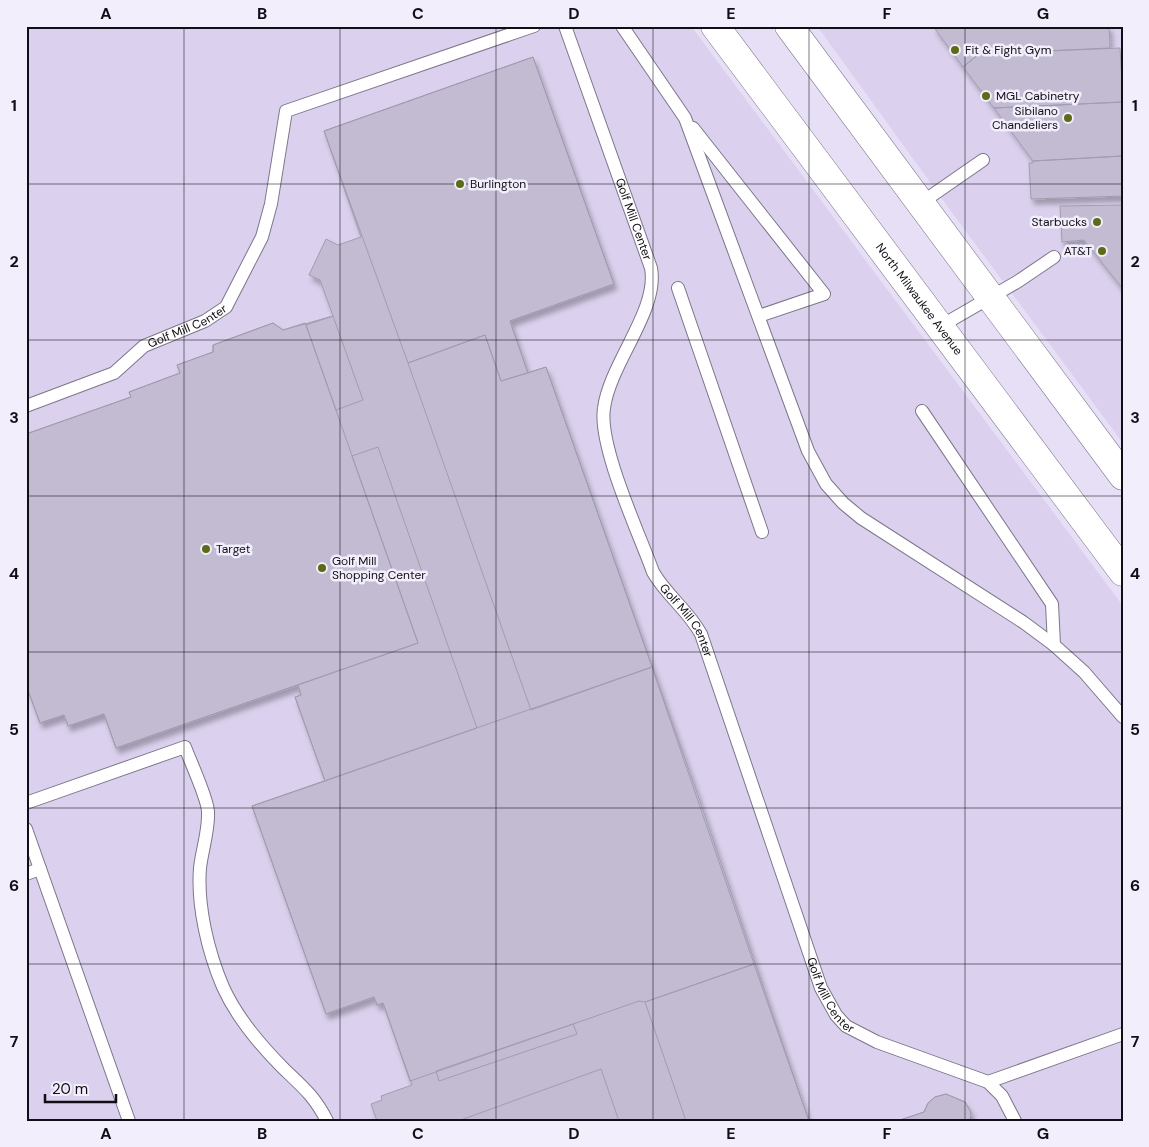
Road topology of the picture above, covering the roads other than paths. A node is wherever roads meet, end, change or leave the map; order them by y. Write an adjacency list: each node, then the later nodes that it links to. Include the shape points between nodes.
1 (534, 26): 14 (lane, Golf Mill Center, via 286,111 271,204 262,237 226,307 205,321 144,346 114,373)
2 (565, 26): 26 (lane, Golf Mill Center, via 653,279 647,304 613,376 603,426 653,572 701,634 821,988 836,1015 846,1026 877,1042)
3 (622, 26): 6 (lane)
4 (715, 26): 13 (main road, North Milwaukee Avenue)
5 (789, 26): 8 (main road)
6 (685, 118): 12 (lane); 12 (lane, via 824,294)
7 (983, 160): 8 (lane)
8 (921, 203): 11 (main road)
9 (1054, 257): 11 (lane)
10 (678, 288): 17 (lane)
11 (990, 296): 13 (lane); 16 (main road)
12 (759, 316): 19 (lane, via 798,430 826,484 843,503)
13 (940, 326): 18 (main road, North Milwaukee Avenue)
14 (26, 406)
15 (922, 411): 19 (lane, via 1052,604)
16 (1123, 476)
17 (762, 532)
18 (1123, 572)
19 (1054, 645): 20 (lane, via 1084,672)
20 (1123, 717)
21 (26, 803): 28 (lane, via 185,747 209,810 200,871 202,903 207,936 223,987 257,1040 305,1086)
22 (26, 830): 23 (lane)
23 (40, 869): 24 (lane); 27 (lane)
24 (26, 874)
25 (1123, 1034): 26 (lane)
26 (988, 1082): 29 (lane, Golf Mill Center, via 1002,1096)
27 (129, 1121)
28 (327, 1121)
29 (1015, 1121)

